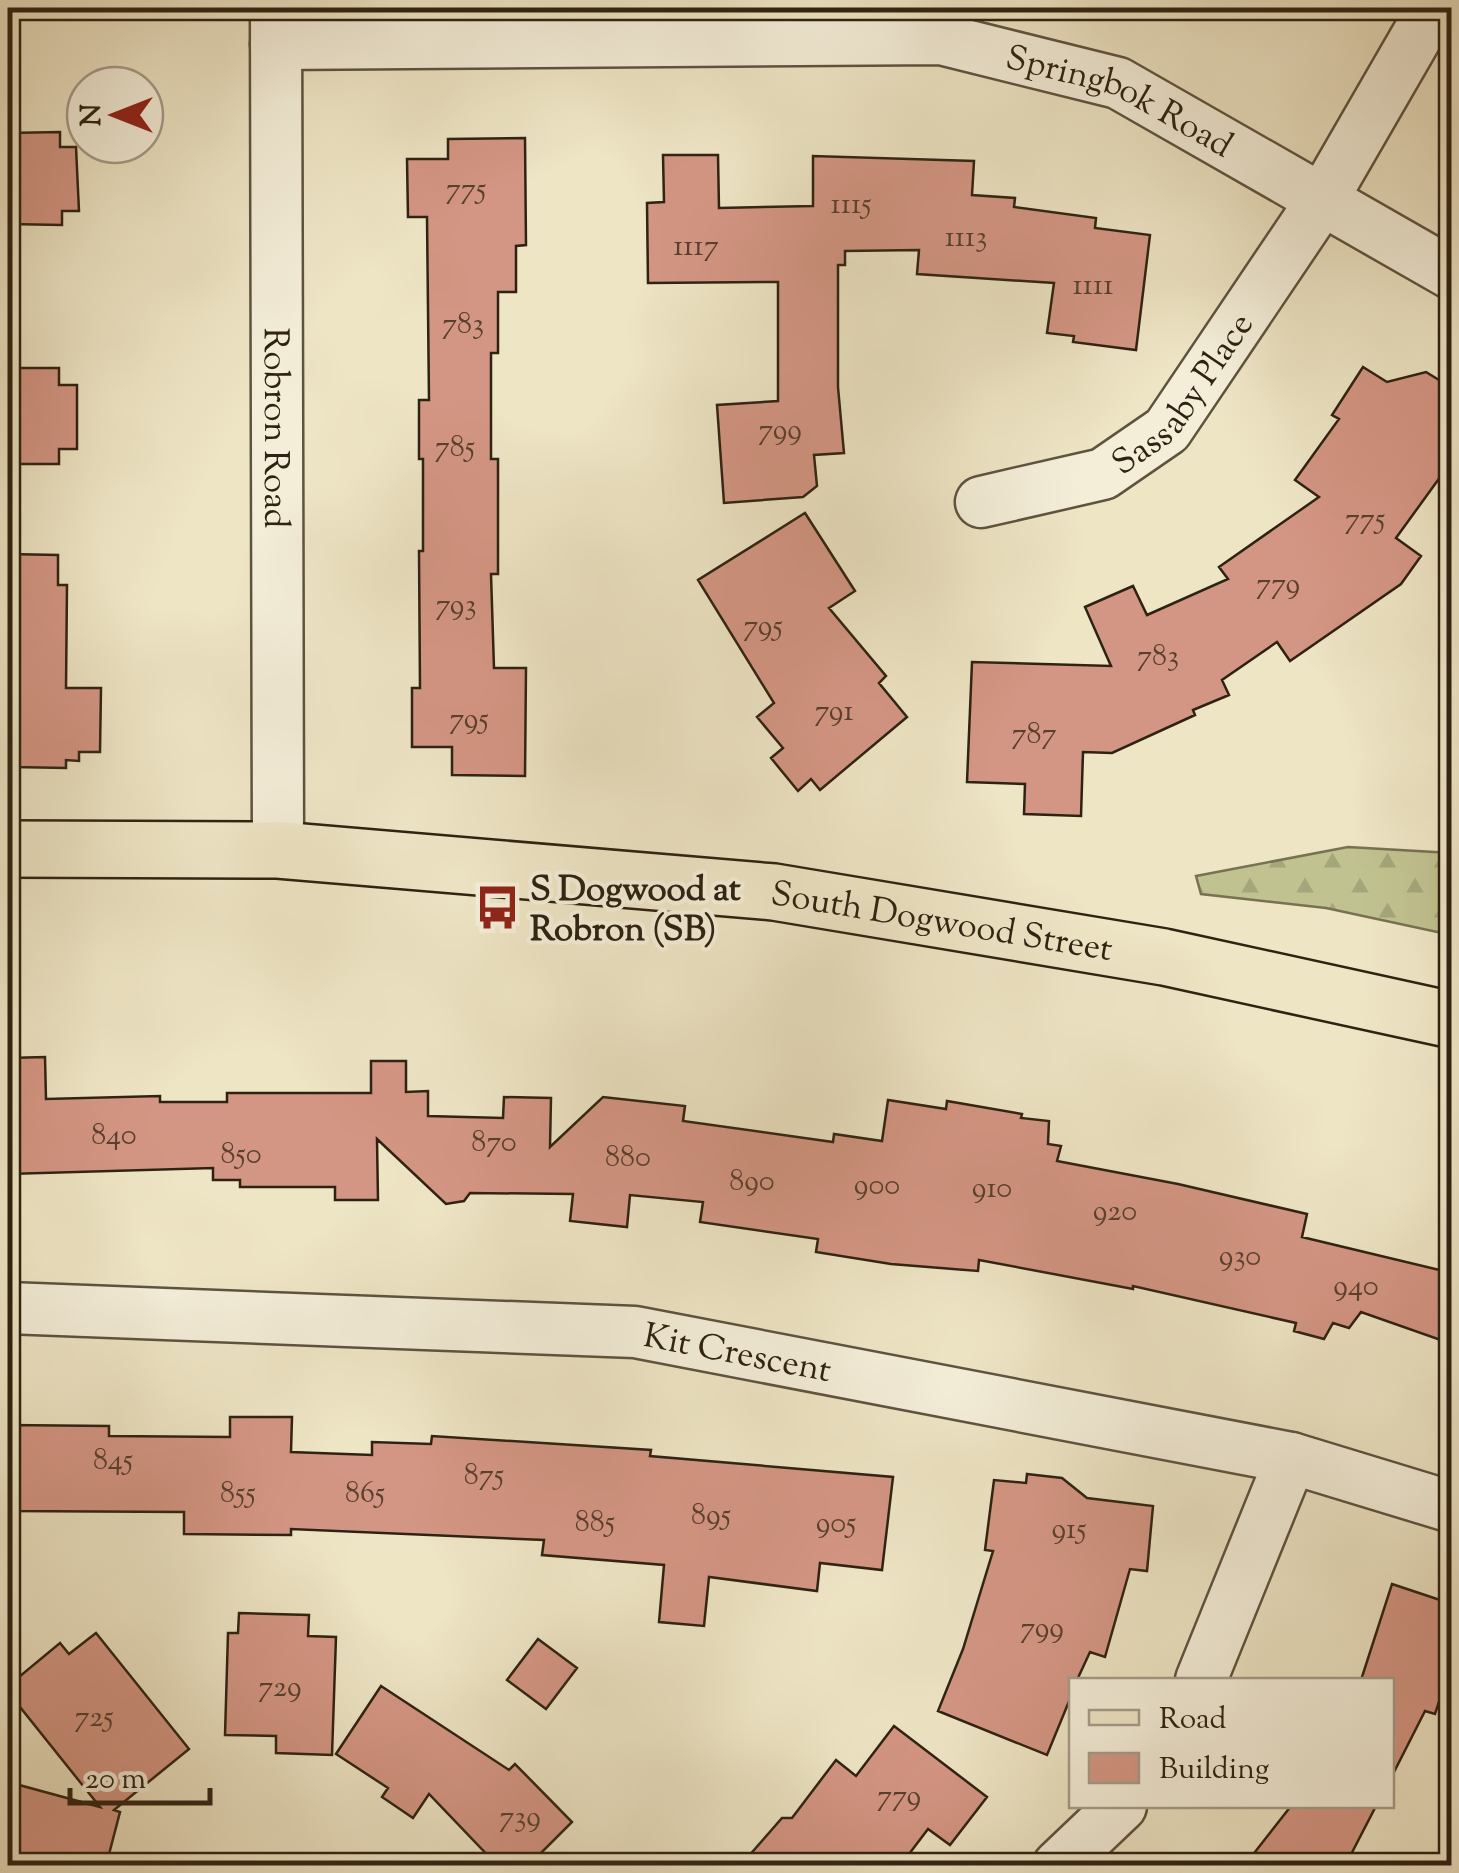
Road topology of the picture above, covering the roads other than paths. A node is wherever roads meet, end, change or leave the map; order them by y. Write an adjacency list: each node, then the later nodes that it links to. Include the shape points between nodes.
1 (1433, 8): 4 (street, Sassaby Place)
2 (940, 23): 3 (street, Springbok Road); 4 (street, Springbok Road, via 1118,83)
3 (276, 26): 8 (street, Robron Road)
4 (1322, 200): 5 (street, Springbok Road); 6 (street, Sassaby Place, via 1167,430 1103,474)
5 (1452, 274)
6 (981, 502)
7 (8, 848): 8 (main road, South Dogwood Street)
8 (278, 850): 9 (main road, South Dogwood Street, via 774,892 1164,957)
9 (1452, 1020)
10 (8, 1308): 11 (street, Kit Crescent, via 635,1332)
11 (1291, 1458): 12 (street, Kit Crescent); 13 (street)
12 (1452, 1507)
13 (1201, 1678)
14 (1119, 1808): 15 (street)
15 (1058, 1866)

